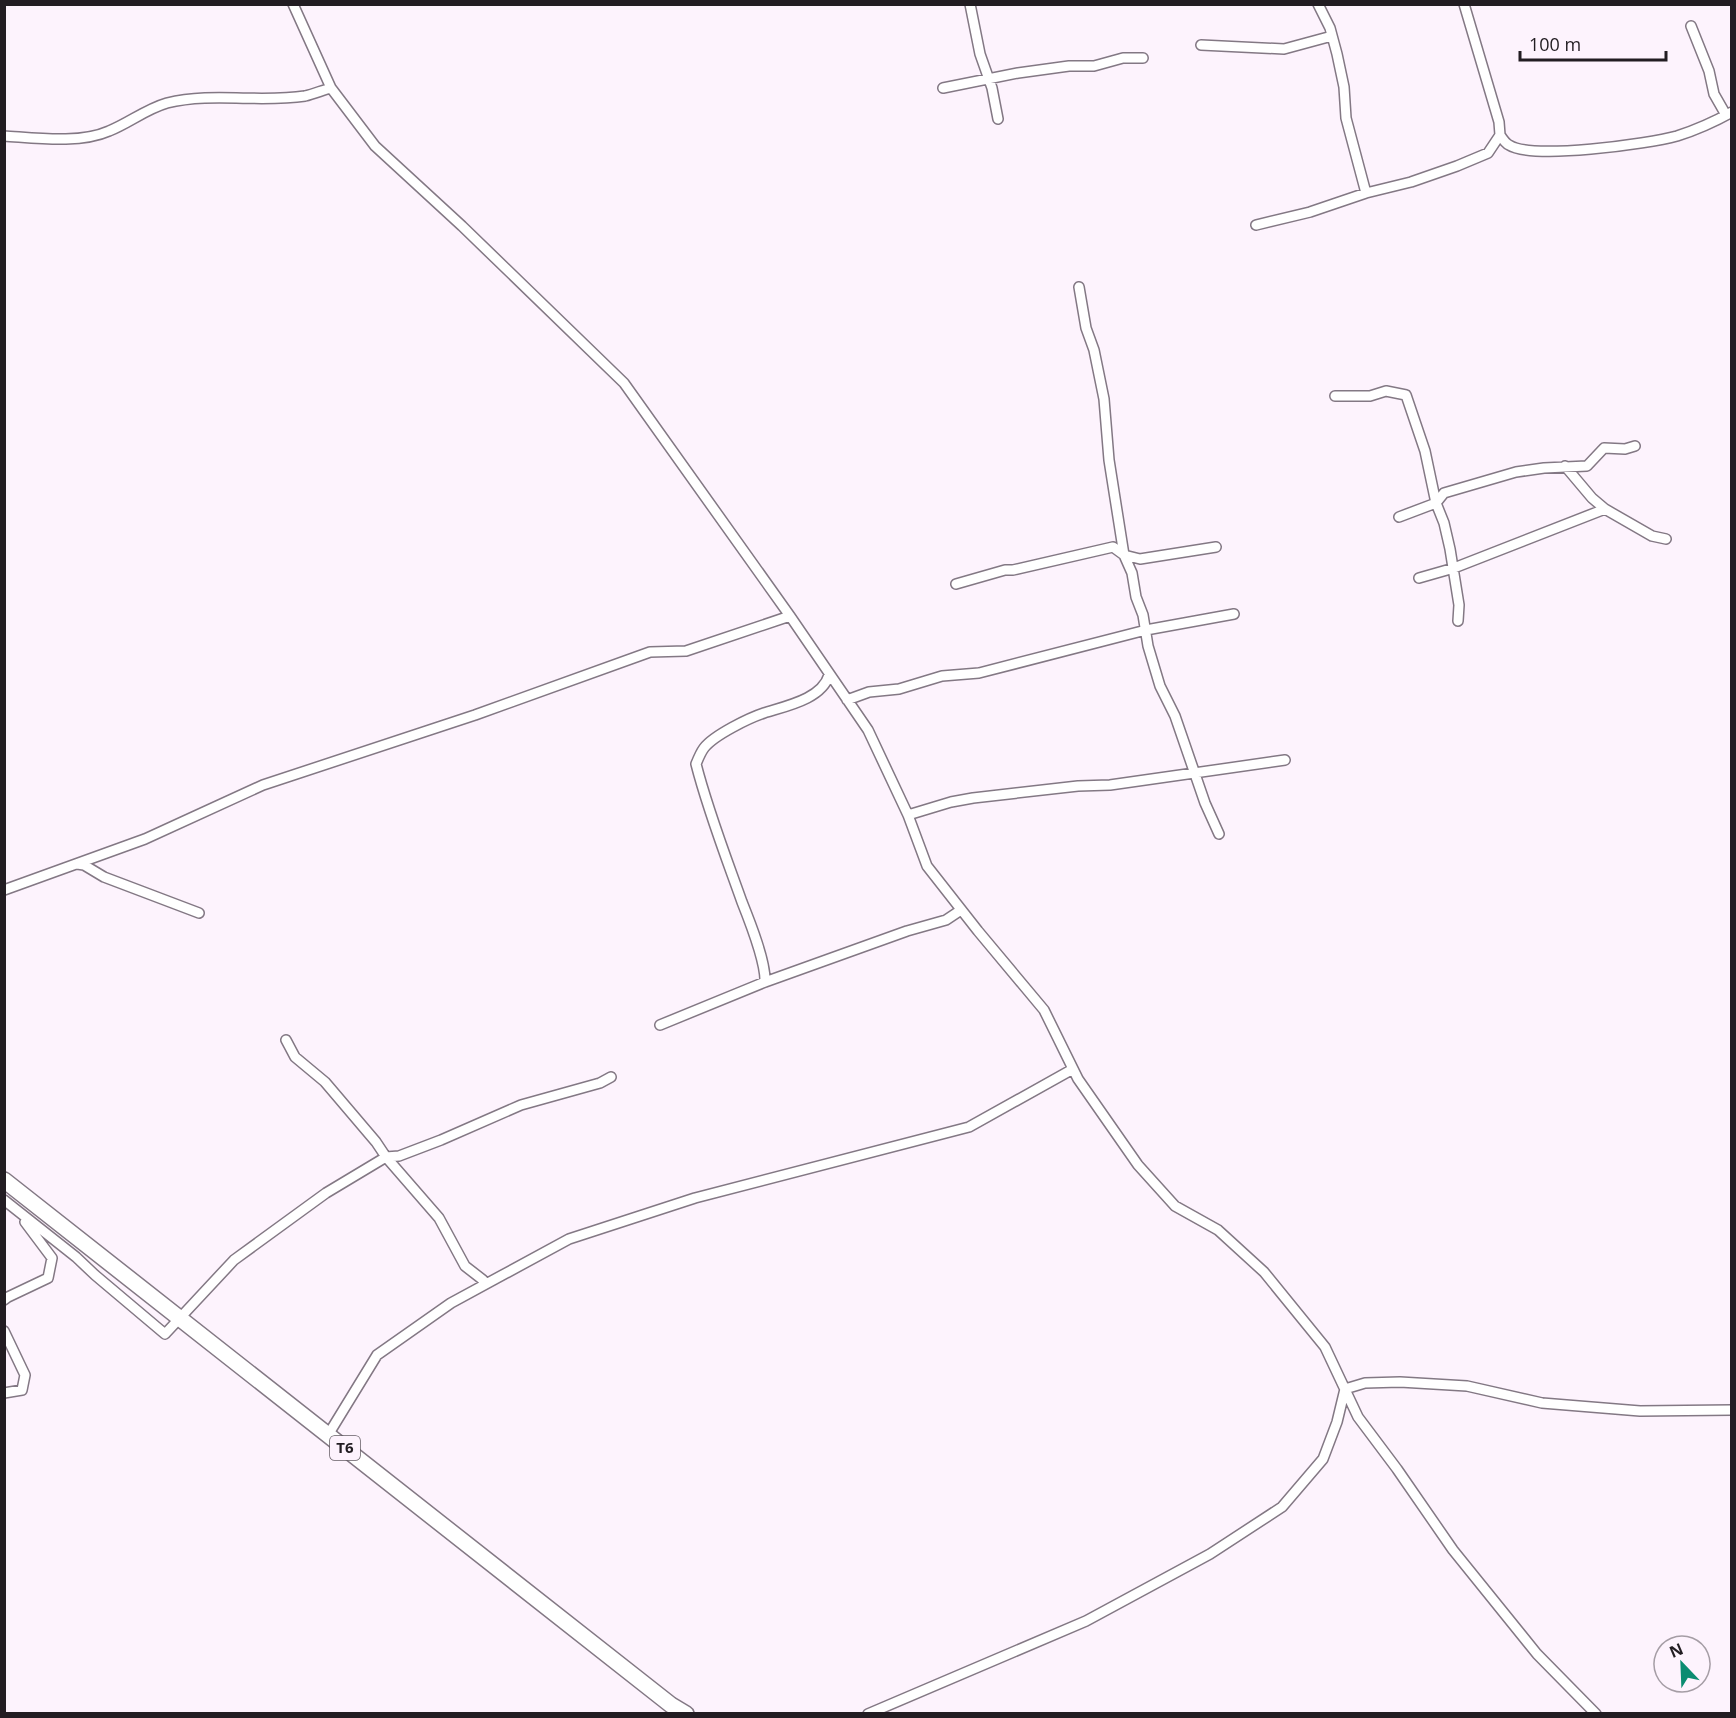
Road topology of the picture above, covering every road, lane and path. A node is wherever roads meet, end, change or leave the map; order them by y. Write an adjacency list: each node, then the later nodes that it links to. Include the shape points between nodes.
1 (294, 4): 10 (street)
2 (970, 4): 9 (street)
3 (1318, 4): 6 (street)
4 (1464, 4): 14 (street)
5 (1691, 26): 12 (street, via 1714,94)
6 (1332, 36): 7 (street, via 1284,49); 16 (street, via 1344,87 1346,118)
7 (1202, 45)
8 (1143, 58): 9 (street)
9 (989, 80): 11 (street); 13 (street)
10 (331, 88): 15 (street, via 306,96 200,99 166,104 92,136); 32 (street, via 375,146 624,383)
11 (943, 88)
12 (1729, 114): 14 (street, via 1675,136 1630,145 1543,152 1509,146)
13 (998, 119)
14 (1500, 135): 16 (street, via 1488,153 1411,182)
15 (4, 136)
16 (1366, 193): 17 (street)
17 (1256, 225)
18 (1079, 287): 27 (street, via 1104,399)
19 (1335, 396): 22 (street, via 1370,396 1386,391 1406,395 1425,452)
20 (1635, 446): 21 (street, via 1604,448 1587,466)
21 (1565, 466): 22 (street, via 1516,472 1444,493); 23 (street)
22 (1436, 503): 24 (street); 28 (street)
23 (1605, 509): 25 (street, via 1653,536); 28 (street)
24 (1399, 517)
25 (1666, 539)
26 (1216, 547): 27 (street, via 1140,559)
27 (1124, 555): 30 (street, via 1113,547); 34 (street)
28 (1454, 568): 29 (street); 33 (street)
29 (1419, 578)
30 (956, 584)
31 (1234, 614): 34 (street)
32 (790, 616): 35 (street); 41 (street, via 686,651 650,652 263,785 145,839)
33 (1458, 621)
34 (1146, 630): 36 (street, via 979,673 942,676); 38 (street, via 1160,686)
35 (829, 675): 36 (street); 45 (street, via 826,686 815,693 726,732 704,747 696,764 753,929)
36 (847, 700): 39 (street, via 868,730)
37 (1285, 760): 38 (street)
38 (1194, 771): 39 (street, via 1110,785 974,798); 40 (street)
39 (908, 815): 43 (street, via 927,866)
40 (1219, 834)
41 (77, 864): 42 (street); 44 (street)
42 (4, 890)
43 (961, 910): 45 (street, via 946,920); 48 (street, via 1044,1010)
44 (199, 914)
45 (765, 982): 46 (street)
46 (660, 1025)
47 (286, 1040): 50 (street, via 296,1057 325,1082)
48 (1073, 1069): 58 (street, via 1138,1165 1175,1206 1218,1230 1264,1272 1325,1347); 61 (street, via 969,1127 695,1198 569,1239 451,1303 377,1355)
49 (611, 1077): 50 (street, via 521,1105 441,1140)
50 (386, 1157): 54 (street, via 439,1218 465,1266); 56 (street, via 326,1193 234,1260)
51 (4, 1180): 56 (highway, T6)
52 (4, 1200): 53 (street)
53 (16, 1211): 55 (street, via 52,1258 48,1278); 56 (street, via 165,1334)
54 (483, 1280)
55 (4, 1300)
56 (180, 1318): 61 (highway, T6)
57 (4, 1331): 59 (street, via 25,1375 22,1390)
58 (1345, 1389): 60 (street, via 1365,1383 1467,1386 1542,1403 1640,1410); 63 (street, via 1323,1459 1282,1507 1210,1554 1086,1621); 64 (street, via 1358,1417 1453,1550 1537,1654)
59 (4, 1393)
60 (1731, 1410)
61 (328, 1435): 62 (highway, T6)
62 (686, 1713)
63 (868, 1713)
64 (1596, 1713)

